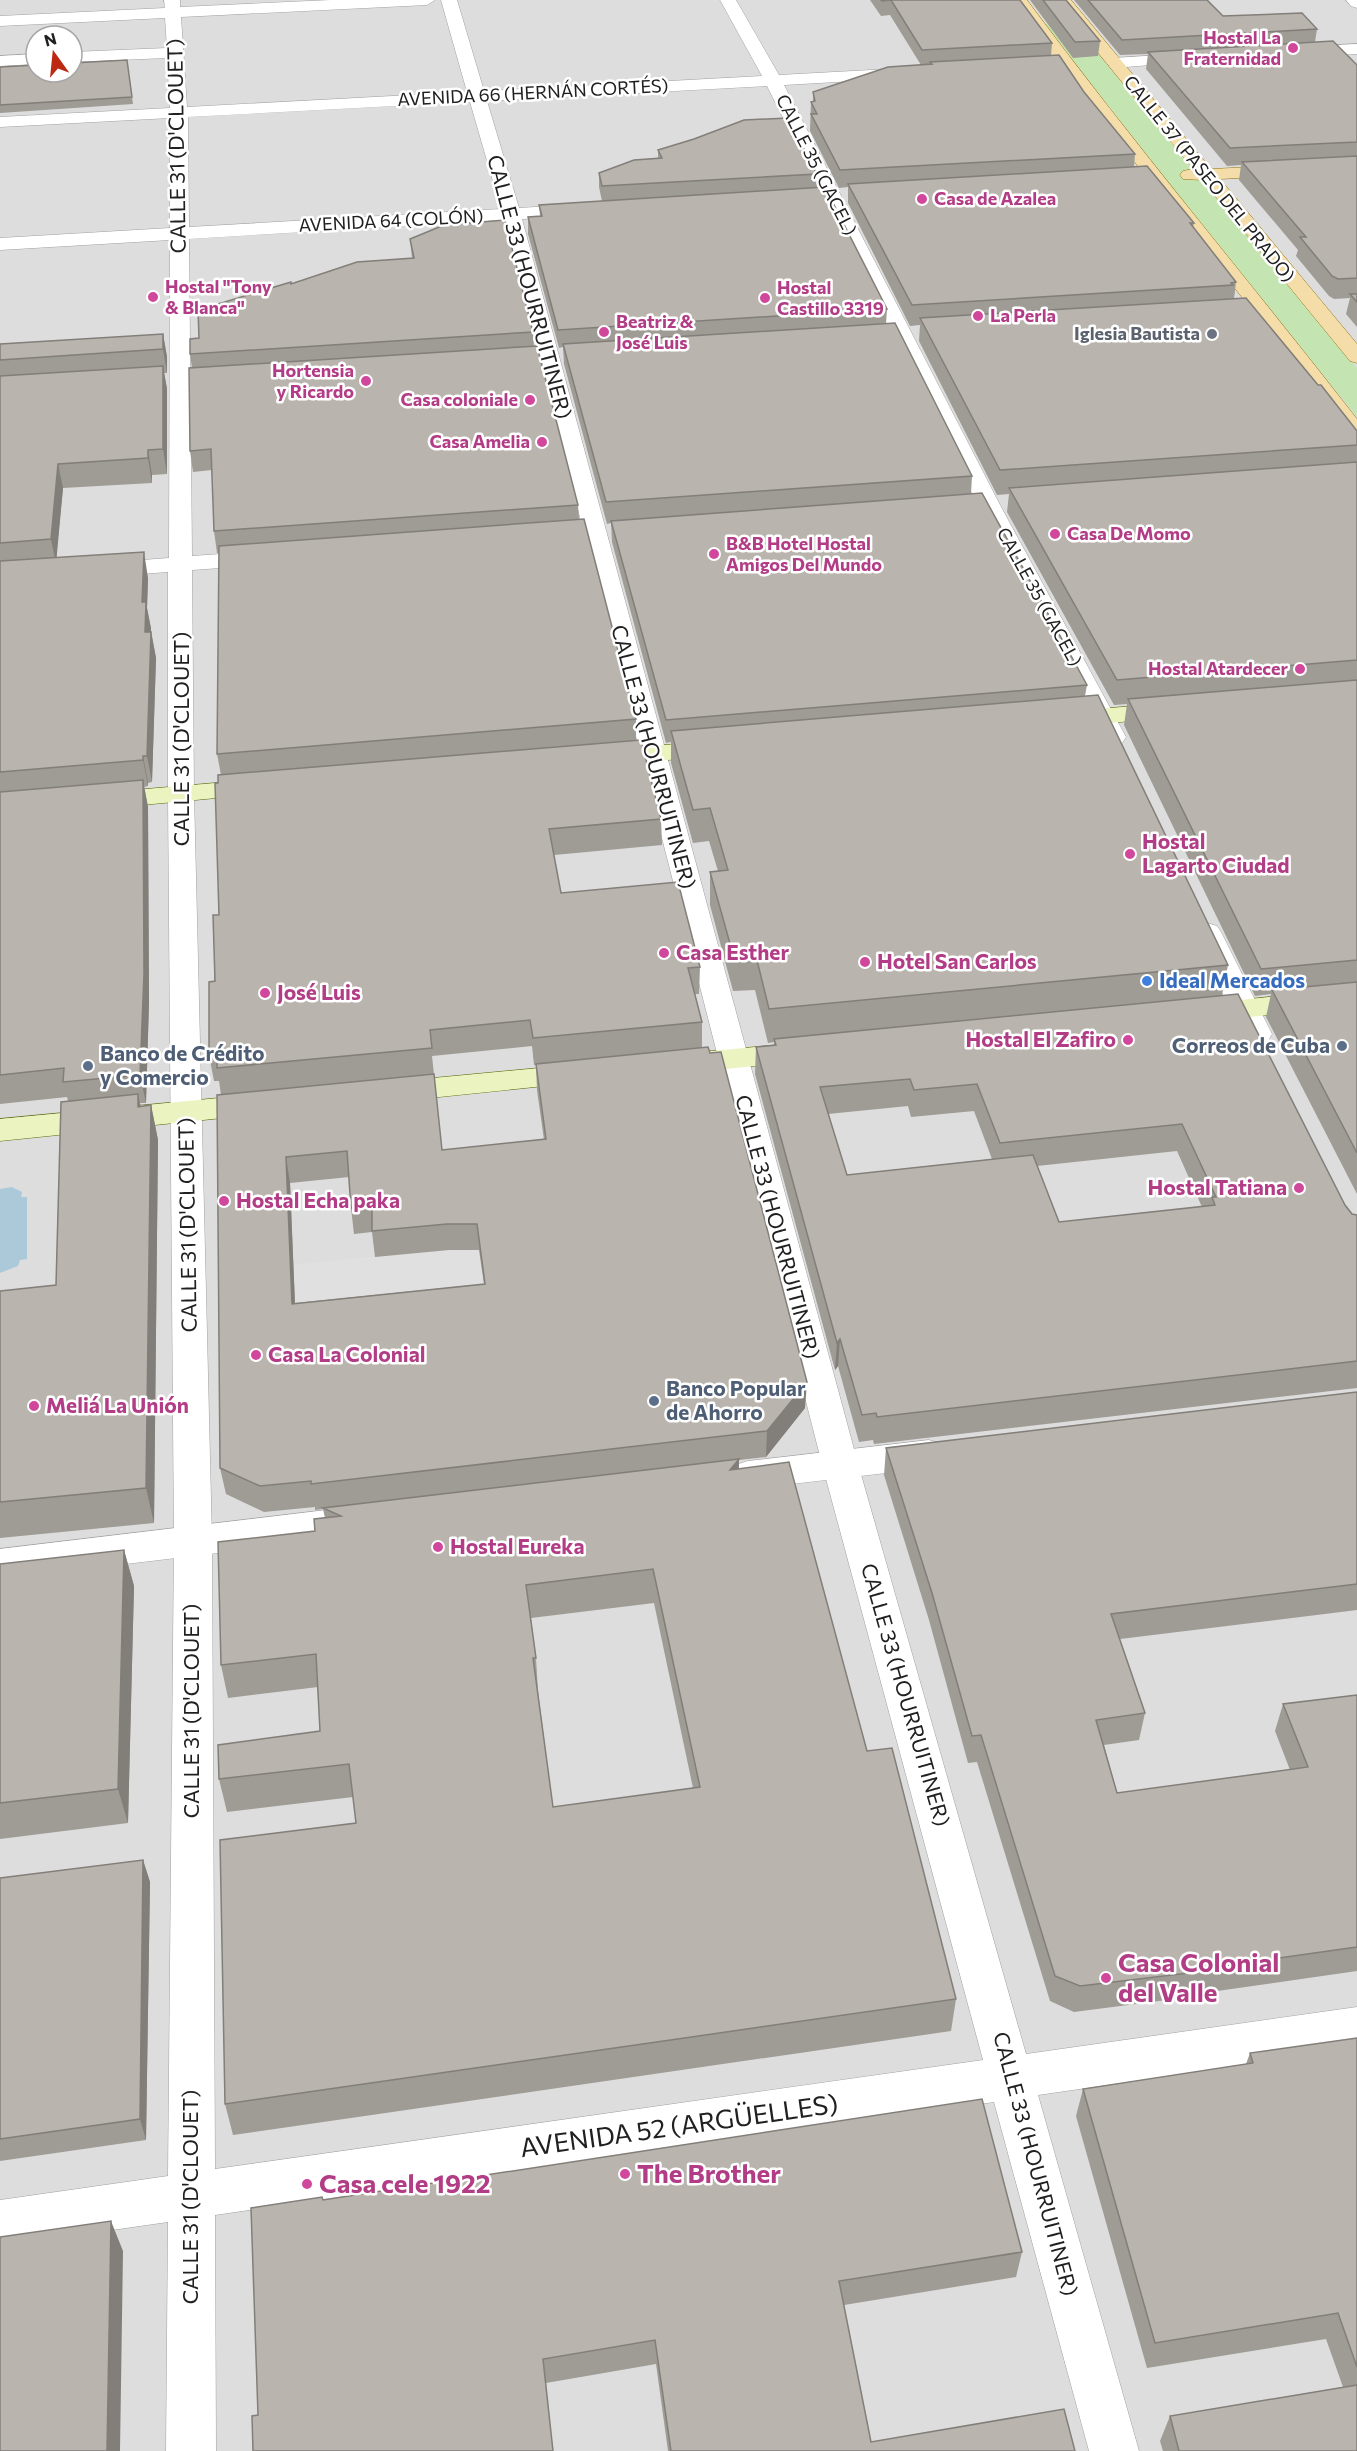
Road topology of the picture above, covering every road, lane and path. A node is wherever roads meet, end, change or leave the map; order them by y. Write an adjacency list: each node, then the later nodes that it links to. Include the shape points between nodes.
1 (427, 0): 6 (street)
2 (449, 0): 22 (street, CALLE 33 (HOURRUITINER))
3 (728, 0): 21 (street, CALLE 35 (GACEL))
4 (1065, 2): 5 (main road, via 1042,11); 8 (main road, CALLE 37 (PASEO DEL PRADO))
5 (1021, 4): 9 (main road, CALLE 37 (PASEO DEL PRADO))
6 (173, 6): 7 (street); 11 (street, CALLE 31 (D'CLOUET))
7 (0, 21)
8 (1081, 22): 9 (main road, via 1055,17); 17 (main road, CALLE 37 (PASEO DEL PRADO))
9 (1036, 23): 18 (main road, CALLE 37 (PASEO DEL PRADO))
10 (1357, 49): 12 (street)
11 (175, 52): 13 (street); 23 (street, CALLE 31 (D'CLOUET))
12 (1288, 53)
13 (84, 56)
14 (1207, 57): 17 (street)
15 (24, 59): 16 (street)
16 (0, 60)
17 (1114, 63): 26 (main road, CALLE 37 (PASEO DEL PRADO))
18 (1066, 64): 19 (street); 27 (main road, CALLE 37 (PASEO DEL PRADO))
19 (1042, 66)
20 (922, 72): 21 (street, AVENIDA 66 (HERNÁN CORTÉS))
21 (773, 80): 22 (street, AVENIDA 66 (HERNÁN CORTÉS)); 30 (street, CALLE 35 (GACEL))
22 (476, 97): 23 (street, AVENIDA 66 (HERNÁN CORTÉS)); 33 (street, CALLE 33 (HOURRUITINER))
23 (179, 113): 24 (street, AVENIDA 66 (HERNÁN CORTÉS)); 34 (street, CALLE 31 (D'CLOUET))
24 (0, 122)
25 (1357, 167): 26 (main road)
26 (1206, 174): 27 (main road); 37 (main road, CALLE 37 (PASEO DEL PRADO))
27 (1155, 177): 28 (street); 38 (main road, CALLE 37 (PASEO DEL PRADO))
28 (1131, 179)
29 (856, 194): 30 (street)
30 (832, 195): 31 (street); 41 (street, CALLE 35 (GACEL))
31 (808, 196)
32 (605, 208): 33 (street, AVENIDA 64 (COLÓN))
33 (510, 214): 34 (street, AVENIDA 64 (COLÓN)); 44 (street, CALLE 33 (HOURRUITINER))
34 (180, 233): 35 (street, AVENIDA 64 (COLÓN)); 48 (street, CALLE 31 (D'CLOUET))
35 (0, 244)
36 (1336, 306): 37 (main road)
37 (1316, 308): 38 (main road); 45 (main road, CALLE 37 (PASEO DEL PRADO))
38 (1279, 310): 39 (street); 49 (main road, CALLE 37 (PASEO DEL PRADO))
39 (1240, 313)
40 (926, 333): 41 (street)
41 (902, 334): 42 (street); 51 (street, CALLE 35 (GACEL))
42 (879, 336)
43 (572, 356): 44 (street)
44 (548, 357): 46 (street); 54 (street, CALLE 33 (HOURRUITINER))
45 (1357, 357)
46 (524, 359)
47 (204, 379): 48 (street)
48 (169, 381): 57 (street, CALLE 31 (D'CLOUET))
49 (1357, 434)
50 (1012, 503): 51 (street)
51 (988, 505): 52 (street); 60 (street, CALLE 35 (GACEL))
52 (965, 506)
53 (619, 532): 54 (street)
54 (595, 534): 55 (street); 63 (street, CALLE 33 (HOURRUITINER))
55 (571, 536)
56 (288, 557): 57 (street)
57 (181, 564): 58 (street); 67 (street, CALLE 31 (D'CLOUET))
58 (79, 572)
59 (1196, 708): 60 (main road)
60 (1104, 716): 61 (main road); 64 (street, CALLE 35 (GACEL))
61 (1044, 721)
62 (736, 747): 63 (main road)
63 (653, 754): 65 (main road); 74 (street, CALLE 33 (HOURRUITINER))
64 (1124, 758)
65 (570, 761)
66 (287, 785): 67 (main road)
67 (181, 794): 68 (main road); 80 (street, CALLE 31 (D'CLOUET))
68 (79, 802)
69 (1199, 915): 71 (street)
70 (1357, 997): 71 (main road)
71 (1244, 1009): 72 (main road); 75 (street)
72 (1173, 1016)
73 (828, 1050): 74 (main road)
74 (733, 1059): 76 (main road); 83 (street, CALLE 33 (HOURRUITINER))
75 (1271, 1062)
76 (649, 1067)
77 (614, 1071): 78 (main road)
78 (364, 1094)
79 (292, 1101): 80 (main road)
80 (185, 1111): 81 (main road); 86 (street, CALLE 31 (D'CLOUET))
81 (0, 1130)
82 (958, 1450): 83 (street)
83 (840, 1464): 84 (street); 89 (street, CALLE 33 (HOURRUITINER))
84 (711, 1480)
85 (393, 1518): 86 (street)
86 (193, 1541): 87 (street); 90 (street, CALLE 31 (D'CLOUET))
87 (0, 1564)
88 (1357, 2028): 89 (street, AVENIDA 52 (ARGÜELLES))
89 (1012, 2078): 90 (street, AVENIDA 52 (ARGÜELLES)); 93 (street, CALLE 33 (HOURRUITINER))
90 (191, 2196): 91 (street, AVENIDA 52 (ARGÜELLES)); 92 (street, CALLE 31 (D'CLOUET))
91 (0, 2223)
92 (191, 2451)
93 (1114, 2451)

